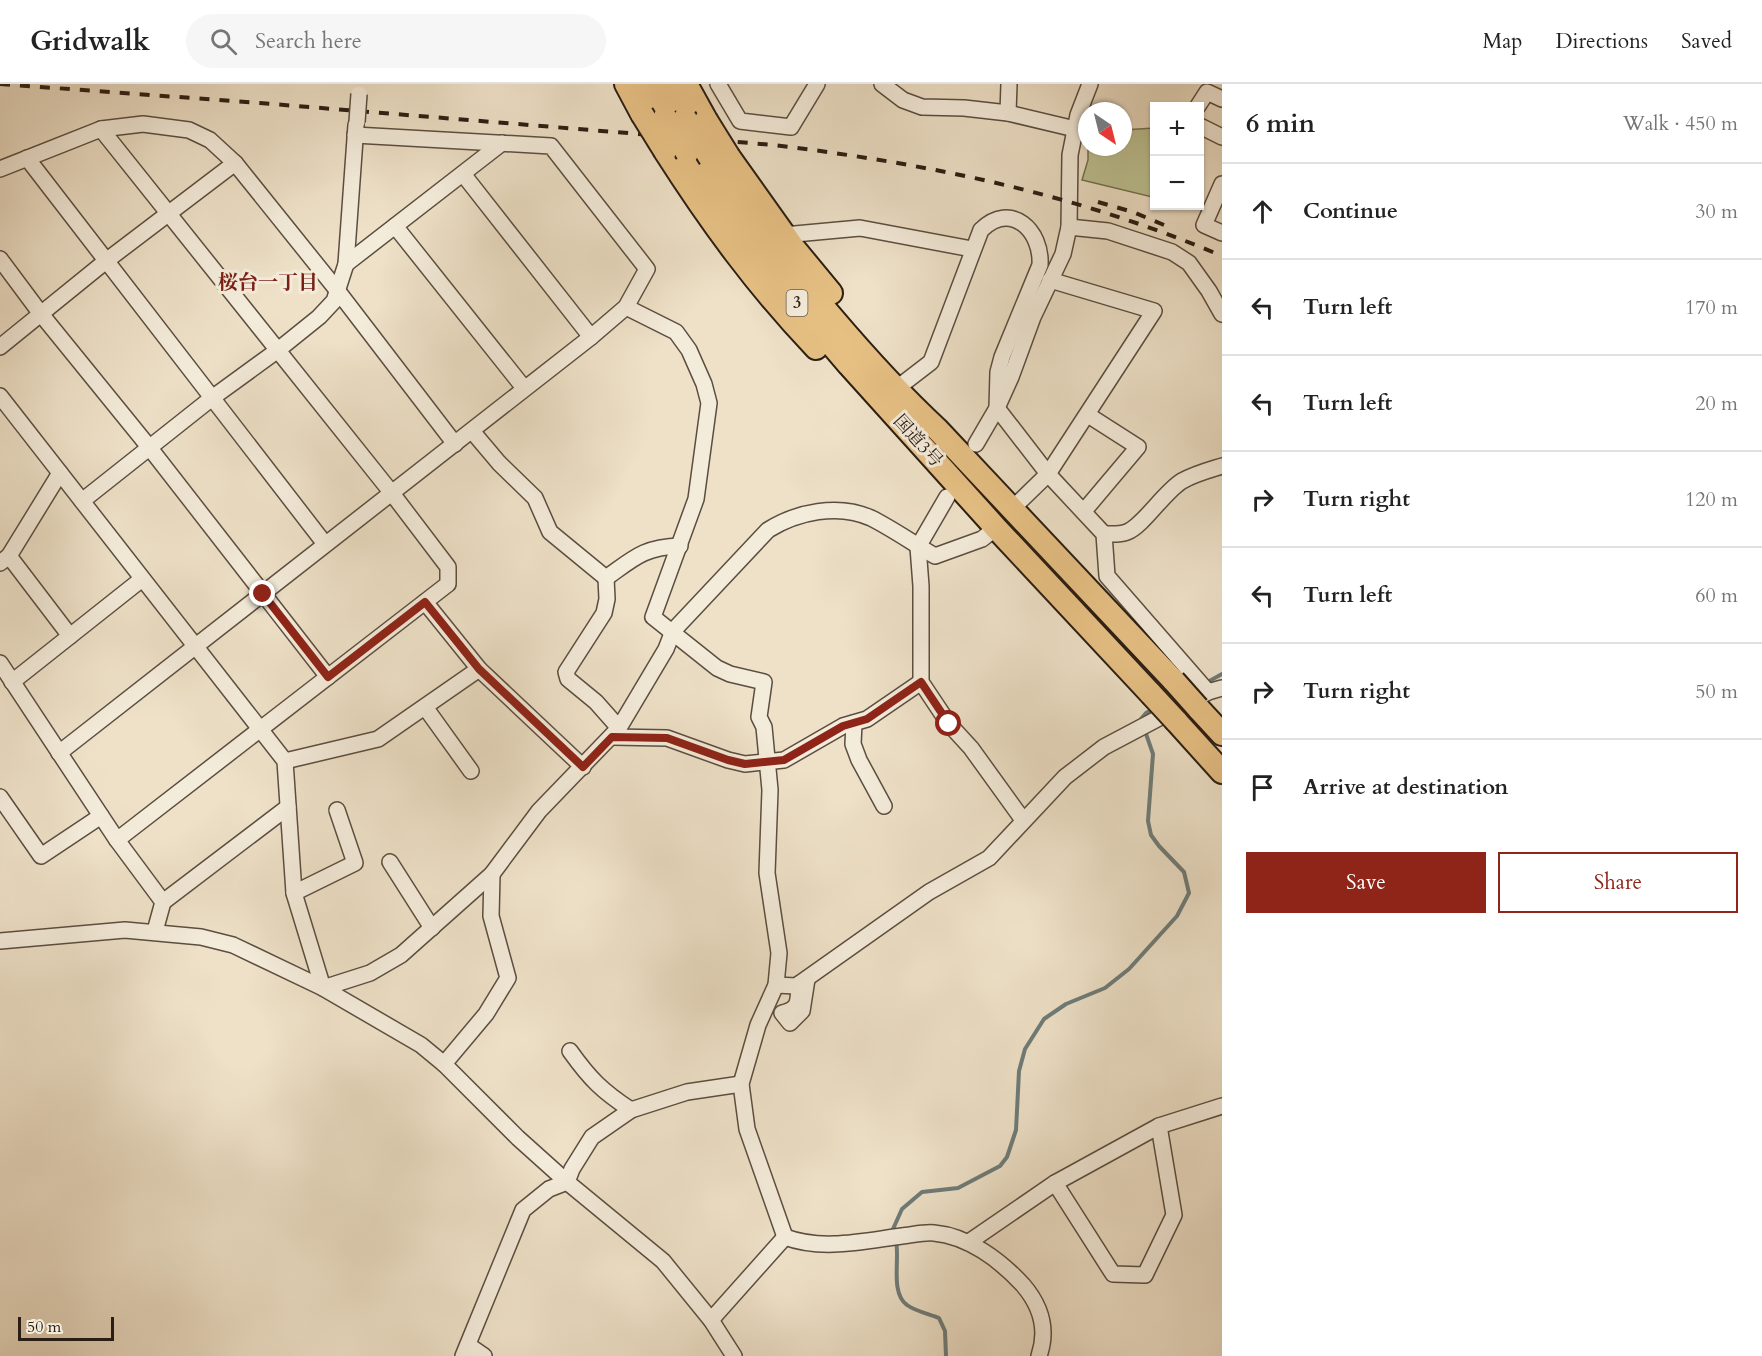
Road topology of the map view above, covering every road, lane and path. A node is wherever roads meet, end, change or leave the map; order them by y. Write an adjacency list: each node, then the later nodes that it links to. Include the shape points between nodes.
1 (626, 84): 23 (highway, bridge, via 642,114)
2 (647, 84): 16 (highway)
3 (666, 84): 16 (highway)
4 (686, 84): 16 (highway)
5 (718, 84): 10 (street, via 740,121 791,127)
6 (882, 84): 13 (street)
7 (904, 84): 13 (street)
8 (1009, 84): 15 (street)
9 (1090, 84): 20 (street)
10 (810, 86)
11 (359, 89): 17 (street, bridge)
12 (1222, 99): 14 (street, via 1206,92)
13 (903, 100): 15 (street, via 922,107)
14 (1200, 102)
15 (1008, 113): 20 (street)
16 (685, 119): 23 (highway, bridge); 24 (highway, bridge)
17 (356, 128): 22 (street); 38 (street)
18 (1204, 128): 21 (street)
19 (101, 129): 25 (street); 26 (street, via 143,124 189,130 210,140); 30 (street)
20 (1075, 129): 32 (street, via 1070,154)
21 (1222, 137)
22 (502, 143): 28 (street); 41 (street, via 551,146 647,269)
23 (676, 152): 54 (highway, via 702,208 755,281 889,425)
24 (719, 158): 34 (highway); 54 (highway, 国道3号 / 3, via 754,222 907,401)
25 (27, 159): 27 (street); 37 (street)
26 (235, 163): 30 (street); 40 (street)
27 (0, 169)
28 (463, 174): 31 (street); 44 (street)
29 (1222, 184): 33 (street, via 1204,225)
30 (169, 214): 37 (street); 46 (street)
31 (394, 226): 38 (street); 48 (street)
32 (1069, 226): 39 (street, via 1063,254); 43 (street, via 1108,231 1172,252 1189,263)
33 (1222, 233)
34 (784, 235): 35 (street, via 860,228); 47 (highway)
35 (972, 249): 47 (street, via 931,362); 51 (street, via 987,224 1005,218 1025,225 1040,251 1040,265 1002,357)
36 (0, 259): 42 (street)
37 (106, 261): 42 (street); 50 (street)
38 (346, 264): 40 (street)
39 (1050, 280): 51 (street); 52 (street, via 1154,311)
40 (337, 290): 46 (street, via 334,301 319,317); 55 (street)
41 (626, 307): 44 (street); 69 (street, via 676,332 690,350 709,403 696,499)
42 (41, 314): 45 (street); 57 (street)
43 (1222, 314)
44 (591, 337): 48 (street)
45 (0, 347)
46 (278, 350): 50 (street); 61 (street)
47 (905, 382): 54 (highway, via 919,397)
48 (524, 388): 53 (street)
49 (0, 396): 59 (street)
50 (212, 398): 57 (street); 68 (street)
51 (997, 408): 56 (street); 60 (street)
52 (1088, 415): 60 (street); 65 (street, via 1138,447)
53 (472, 430): 55 (street); 72 (street, via 535,498 550,532)
54 (929, 436): 64 (highway, 国道3号 / 3); 66 (highway, 国道3号 / 3)
55 (455, 444): 61 (street)
56 (976, 444)
57 (149, 447): 63 (street); 74 (street)
58 (1222, 466): 67 (street, via 1184,480 1129,531)
59 (60, 473): 63 (street); 71 (street)
60 (1048, 474): 64 (street); 65 (street)
61 (391, 492): 68 (street); 75 (street, via 448,567 448,584)
62 (947, 497): 70 (street)
63 (82, 501): 73 (street)
64 (1012, 509): 84 (highway, 国道3号 / 3, bridge, via 1174,681)
65 (1084, 511): 67 (street)
66 (996, 528): 70 (street, via 982,539 935,556); 95 (highway, 国道3号 / 3, bridge)
67 (1104, 534): 84 (street, via 1107,576)
68 (325, 544): 74 (street)
69 (680, 546): 72 (street, via 644,552); 76 (street, via 653,617)
70 (918, 547): 76 (street, via 869,517 846,512 825,511 786,519 768,530); 83 (street)
71 (4, 560): 77 (street)
72 (606, 578): 88 (street, via 604,613 566,672 568,679 596,702)
73 (142, 579): 77 (street); 78 (street)
74 (263, 594): 78 (street); 81 (street)
75 (425, 602): 80 (street); 81 (street)
76 (673, 631): 88 (street); 92 (street, via 717,668 764,682 759,717 764,727)
77 (70, 636): 82 (street)
78 (195, 648): 87 (street); 90 (street)
79 (0, 663): 82 (street)
80 (479, 669): 85 (street); 93 (street)
81 (328, 677): 87 (street)
82 (12, 682): 90 (street)
83 (921, 682): 86 (street, via 867,719); 101 (street)
84 (1210, 696): 89 (highway, 国道3号 / 3); 101 (street, via 1104,747 1065,777)
85 (425, 707): 91 (street, via 378,739); 94 (street)
86 (854, 723): 92 (street, via 784,760); 97 (street, via 853,744)
87 (262, 729): 91 (street); 102 (street)
88 (616, 733): 92 (street, via 667,738 745,764); 93 (street)
89 (1222, 734)
90 (59, 753): 100 (street)
91 (285, 761): 98 (street)
92 (766, 762): 110 (street, via 770,790 767,873 779,953)
93 (583, 767): 104 (street, via 539,811)
94 (471, 771)
95 (1222, 772)
96 (0, 797): 100 (street, via 41,856)
97 (884, 806)
98 (288, 807): 105 (street); 106 (street)
99 (337, 810): 105 (street, via 355,863)
100 (101, 816): 102 (street)
101 (1023, 820): 110 (street, via 989,858 929,892 803,982 796,986)
102 (117, 840): 106 (street)
103 (390, 862): 107 (street)
104 (492, 874): 107 (street); 113 (street, via 491,916 508,978 486,1014)
105 (294, 893): 111 (street)
106 (163, 903): 108 (street)
107 (432, 928): 111 (street, via 401,955 370,973)
108 (155, 931): 109 (street); 111 (street, via 233,945)
109 (0, 940)
110 (776, 985): 114 (street, via 758,1025)
111 (323, 988): 113 (street, via 421,1045)
112 (570, 1051): 116 (street, via 589,1078)
113 (444, 1064): 118 (street)
114 (741, 1084): 116 (street, via 687,1092); 120 (street, via 747,1129)
115 (1222, 1106): 117 (street)
116 (631, 1110): 118 (street, via 592,1137)
117 (1159, 1126): 119 (street); 119 (street, via 1174,1215 1145,1275 1113,1275)
118 (567, 1182): 122 (street, via 663,1261); 123 (street, via 549,1189 523,1210)
119 (1055, 1183): 121 (street)
120 (785, 1237): 121 (street, via 800,1243 834,1245 933,1233); 122 (street)
121 (969, 1242): 126 (street, via 1014,1275 1031,1294 1040,1311 1044,1340)
122 (711, 1320): 125 (street)
123 (466, 1350): 124 (street)
124 (484, 1356)
125 (735, 1356)
126 (1039, 1356)

